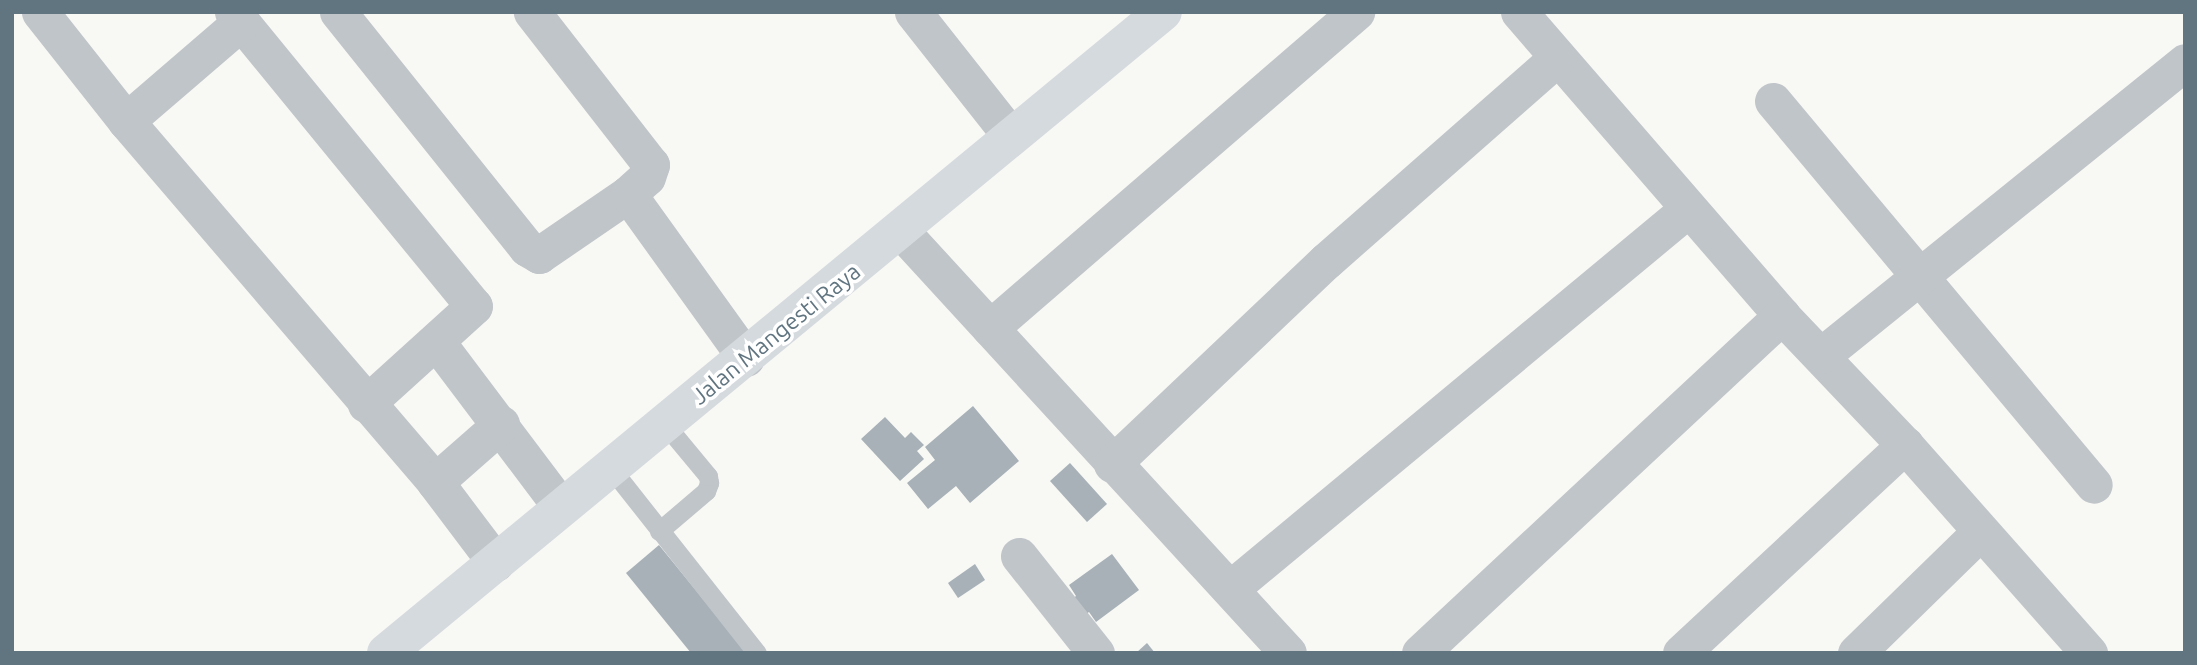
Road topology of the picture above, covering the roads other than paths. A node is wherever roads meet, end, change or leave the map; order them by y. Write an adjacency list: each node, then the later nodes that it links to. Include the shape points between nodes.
1 (40, 12): 12 (street)
2 (338, 12): 14 (street, via 534,254 539,255)
3 (532, 12): 14 (street, via 650,160 647,177)
4 (913, 12): 13 (street)
5 (1163, 12): 13 (street, Jalan Mangesti Raya)
6 (1356, 12): 19 (street)
7 (1519, 12): 9 (street)
8 (237, 17): 12 (street); 20 (street, via 474,306)
9 (1557, 58): 15 (street); 27 (street, via 1325,261)
10 (2185, 62): 17 (street)
11 (1773, 101): 17 (street)
12 (126, 121): 23 (street)
13 (1011, 136): 16 (street, Jalan Mangesti Raya)
14 (628, 194): 22 (street)
15 (1688, 209): 18 (street); 36 (street)
16 (902, 232): 19 (street); 22 (street, Jalan Mangesti Raya)
17 (1919, 277): 21 (street); 30 (street)
18 (1782, 316): 21 (street); 41 (street)
19 (990, 328): 27 (street)
20 (436, 341): 23 (street); 24 (street)
21 (1822, 355): 26 (street)
22 (746, 358): 25 (street, Jalan Mangesti Raya)
23 (366, 404): 29 (street)
24 (500, 424): 29 (street); 31 (street)
25 (664, 424): 28 (street, Jalan Mangesti Raya); 32 (lane, via 709,483 706,491)
26 (1905, 445): 33 (street); 42 (street)
27 (1112, 464): 36 (street)
28 (610, 467): 31 (street, Jalan Mangesti Raya); 32 (lane)
29 (435, 482): 35 (street)
30 (2094, 485)
31 (561, 507): 35 (street, Jalan Mangesti Raya)
32 (659, 531): 39 (lane)
33 (1979, 533): 43 (street); 44 (street)
34 (1019, 556): 40 (street)
35 (496, 563): 38 (street, Jalan Mangesti Raya)
36 (1230, 589): 37 (street)
37 (1283, 651)
38 (386, 653)
39 (757, 653)
40 (1096, 653)
41 (1420, 653)
42 (1681, 653)
43 (1856, 653)
44 (2089, 653)

